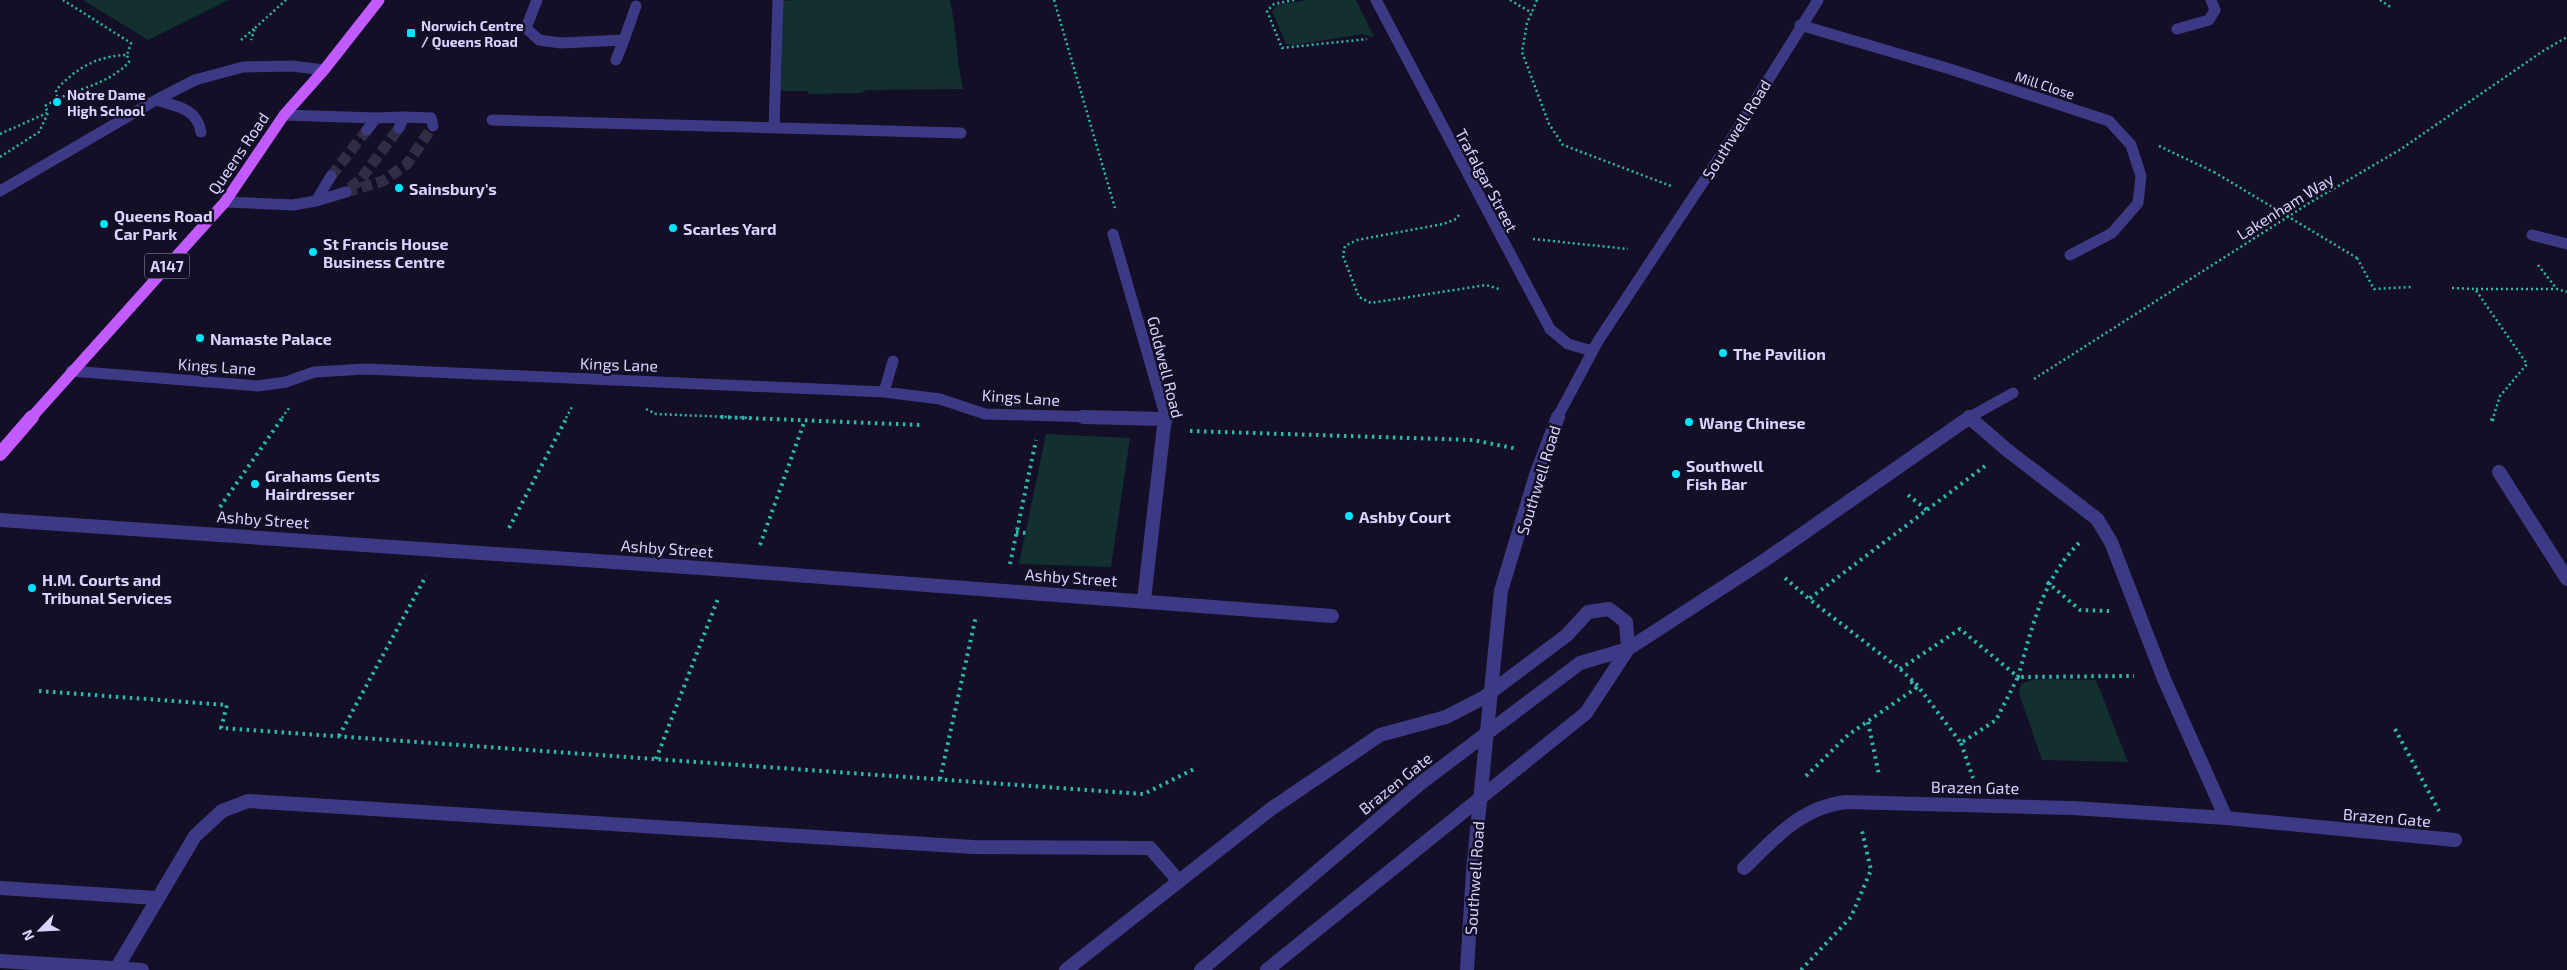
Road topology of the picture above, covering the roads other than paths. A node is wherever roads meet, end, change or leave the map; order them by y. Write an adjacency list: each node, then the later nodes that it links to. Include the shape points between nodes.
1 (379, 0): 12 (main road, Queens Road / A147)
2 (537, 0): 10 (street, via 526,28 539,40 562,43)
3 (778, 0): 20 (street)
4 (1376, 0): 33 (street, Trafalgar Street, via 1550,329 1568,344)
5 (1818, 0): 8 (street, Southwell Road)
6 (2211, 0): 9 (street, via 2215,10 2209,20)
7 (636, 6): 10 (street)
8 (1800, 26): 32 (street, Mill Close, via 1950,69 2109,121 2131,145 2141,176 2138,202 2112,234); 33 (street, Southwell Road, via 1695,195)
9 (2177, 29)
10 (624, 40): 11 (street)
11 (616, 60)
12 (324, 70): 13 (street, via 285,66 243,67 195,80); 14 (main road, Queens Road / A147)
13 (156, 100): 22 (street, via 194,112 200,121); 25 (street)
14 (284, 115): 15 (street); 28 (main road, Queens Road / A147)
15 (376, 118): 16 (street); 21 (street)
16 (404, 118): 18 (street, via 431,118); 19 (street)
17 (492, 120): 20 (street)
18 (433, 126)
19 (399, 128)
20 (774, 128): 23 (street)
21 (367, 130)
22 (201, 132)
23 (961, 133)
24 (331, 176): 27 (street)
25 (0, 191)
26 (346, 192): 27 (street)
27 (316, 201): 28 (street, via 293,205)
28 (225, 202): 35 (main road, Queens Road / A147)
29 (1113, 234): 39 (street, Goldwell Road)
30 (2532, 235): 31 (street)
31 (2567, 244)
32 (2070, 255)
33 (1592, 351): 59 (street, Southwell Road, bridge, via 1561,408 1543,454 1501,591)
34 (893, 361): 36 (street)
35 (71, 372): 36 (street, Kings Lane, via 258,386 286,382 314,372 366,369); 40 (main road, Queens Road / A147)
36 (884, 392): 39 (street, Kings Lane, via 940,399 984,414)
37 (2013, 393): 38 (street, Brazen Gate)
38 (1969, 417): 46 (street, Brazen Gate, via 1765,560); 47 (street, via 2097,519 2111,542 2164,679)
39 (1165, 425): 44 (street, Goldwell Road)
40 (0, 454)
41 (2499, 472): 43 (street)
42 (0, 520): 44 (street, Ashby Street)
43 (2567, 579)
44 (1144, 600): 45 (street, Ashby Street)
45 (1332, 616)
46 (1628, 649): 50 (street, via 1626,622 1609,609 1588,612 1567,635 1483,698 1446,717 1380,735 1271,809); 57 (street, Brazen Gate, via 1580,663 1421,783); 58 (street, Brazen Gate, via 1586,713)
47 (2226, 818): 48 (street, Brazen Gate); 49 (street, Brazen Gate, via 2142,810 1982,804 1856,803 1824,806 1793,822)
48 (2455, 840)
49 (1744, 868)
50 (1178, 880): 52 (street, via 1150,848 973,847 248,801 222,812 195,836); 56 (street)
51 (0, 888): 52 (street)
52 (157, 898): 54 (street)
53 (0, 961): 54 (street)
54 (116, 969): 55 (street)
55 (142, 970)
56 (1066, 970)
57 (1200, 970)
58 (1266, 970)
59 (1467, 970)

